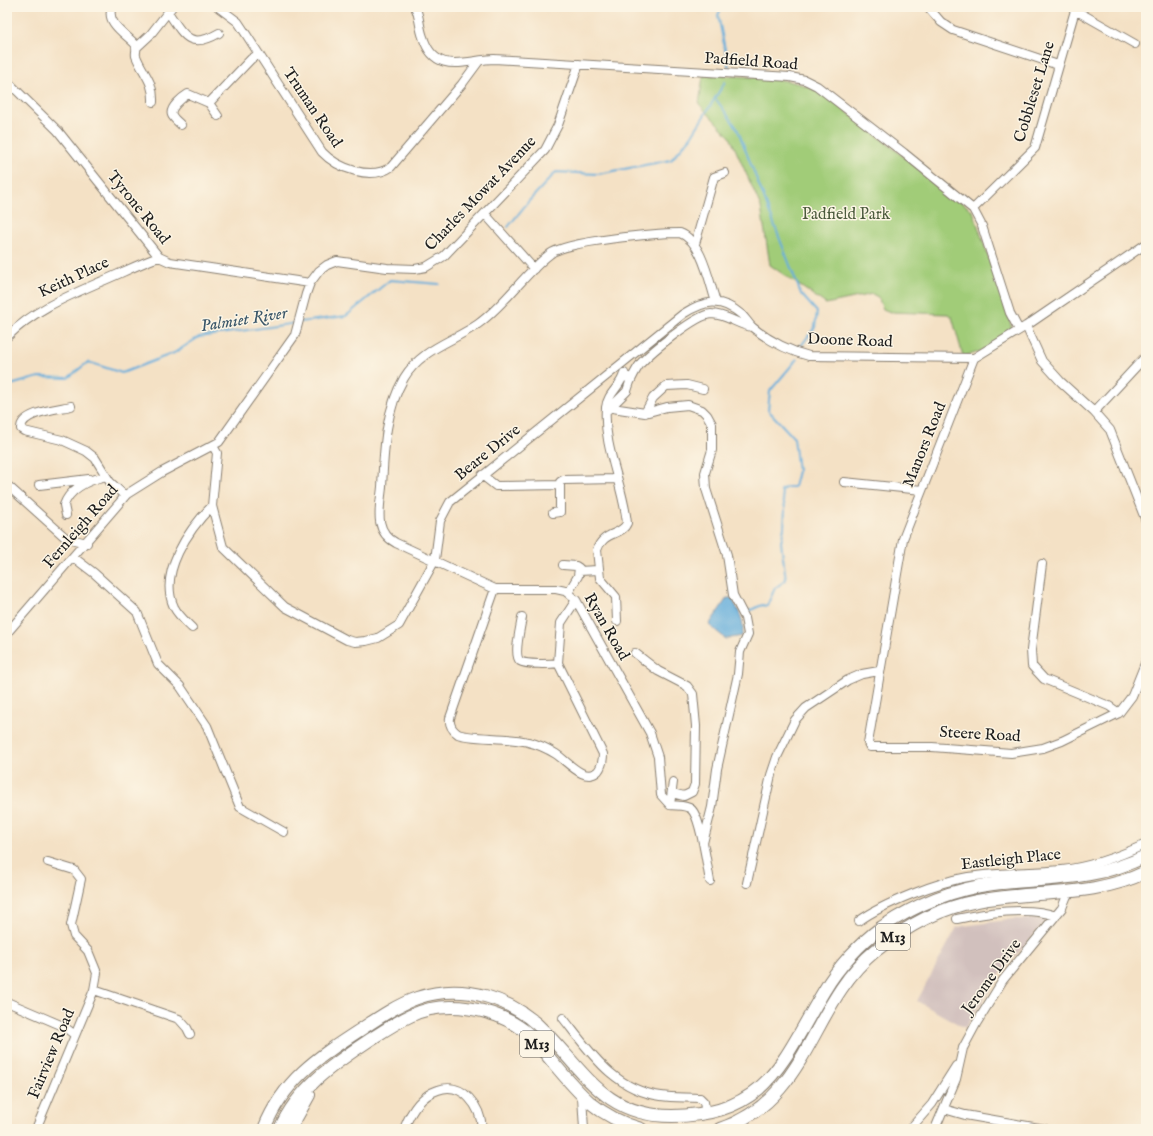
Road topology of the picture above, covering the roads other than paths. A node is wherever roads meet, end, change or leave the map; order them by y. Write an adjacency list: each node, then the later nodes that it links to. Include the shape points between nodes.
1 (112, 7): 9 (street, via 110,15 113,22)
2 (218, 7): 10 (street, Truman Road, via 238,22)
3 (415, 7): 11 (street, Padfield Road, via 426,46 435,58 457,64)
4 (928, 7): 13 (street, via 941,22 953,30)
5 (1076, 8): 8 (street); 13 (street, Cobbleset Lane)
6 (170, 10): 7 (street, via 178,27 193,41 207,40); 9 (street)
7 (219, 33)
8 (1135, 44)
9 (136, 48): 15 (street, via 137,57 151,86)
10 (259, 54): 11 (street, Truman Road, via 322,152 335,163 371,174 381,173 391,167); 16 (street, via 251,59)
11 (479, 61): 12 (street, Padfield Road, via 494,59)
12 (579, 64): 20 (street, Padfield Road, via 806,80 904,153); 21 (street, Charles Mowat Avenue, via 552,139 538,158)
13 (1058, 65): 20 (street, Cobbleset Lane, via 1035,148)
14 (7, 81): 24 (street, Tyrone Road, via 58,131)
15 (153, 102)
16 (209, 103): 17 (street); 18 (street, via 191,94 185,95 172,111 172,115)
17 (218, 116)
18 (181, 125)
19 (725, 173): 22 (street, via 714,177)
20 (973, 209): 29 (street, Padfield Road, via 982,226 1010,312)
21 (485, 214): 25 (street); 26 (street, Charles Mowat Avenue, via 444,256 426,267 404,269 337,261 319,271)
22 (695, 244): 25 (street, via 686,236 673,233 589,242 554,250); 27 (street)
23 (1146, 244): 29 (street)
24 (159, 257): 26 (street, Tyrone Road, via 170,262); 30 (street, Keith Place, via 135,265 48,305 25,320)
25 (534, 269): 58 (street, via 481,322 420,358 403,380 394,401 385,443 380,526 390,540)
26 (310, 283): 41 (street, Charles Mowat Avenue, via 295,335 219,442)
27 (716, 302): 28 (street, Doone Road, via 728,305); 33 (street, Beare Drive, via 699,305 683,314)
28 (752, 327): 32 (street, Doone Road, via 789,350 809,356); 35 (street, via 743,326 718,315 706,315 688,325 642,362)
29 (1023, 328): 32 (street); 39 (street, Padfield Road, via 1042,361)
30 (8, 336)
31 (1146, 356): 39 (street)
32 (974, 358): 50 (street, Manors Road)
33 (618, 366): 34 (street); 42 (street, Beare Drive)
34 (624, 373): 35 (street); 38 (street, via 623,379 612,392)
35 (630, 382): 38 (street, via 627,391)
36 (703, 389): 40 (street, via 686,385 666,386 653,398)
37 (71, 406): 43 (street, via 32,415 25,419 21,428 24,431 62,440 86,451 95,458)
38 (608, 409): 40 (street); 45 (street, via 607,437)
39 (1094, 412): 55 (street, Padfield Road, via 1110,430)
40 (645, 413): 80 (street, via 671,406 688,405 702,410 710,419 713,433 712,450 705,473 706,489 727,555 733,595 748,626 748,634 740,652 738,674)
41 (212, 446): 51 (street, Fernleigh Road, via 162,472); 52 (street, via 217,453)
42 (482, 475): 49 (street, via 496,486); 58 (street, Beare Drive, via 450,502 444,512 437,532)
43 (106, 476): 44 (street); 51 (street)
44 (92, 479): 48 (street); 54 (street, via 67,498 64,505)
45 (617, 479): 49 (street, via 565,479); 61 (street, via 627,523 621,531 609,534 598,545)
46 (844, 482): 50 (street)
47 (7, 485): 56 (street, via 66,538)
48 (39, 485)
49 (560, 485): 53 (street, via 561,511)
50 (922, 490): 73 (street, Manors Road, via 902,545)
51 (125, 496): 56 (street, Fernleigh Road)
52 (212, 506): 58 (street, via 223,547 278,600 342,638 355,642 378,638 399,625); 68 (street, via 193,526 176,557 169,589 178,613)
53 (553, 513)
54 (66, 515)
55 (1146, 521)
56 (87, 543): 57 (street, Fernleigh Road)
57 (73, 557): 69 (street, Fernleigh Road); 79 (street, via 137,612 158,664 180,686 206,726 240,808)
58 (435, 560): 63 (street, Ryan Road)
59 (1042, 564): 74 (street, via 1032,666 1040,676)
60 (563, 565): 62 (street, via 576,566)
61 (598, 570): 62 (street); 67 (street, via 602,581 616,597)
62 (579, 571): 64 (street)
63 (495, 589): 64 (street, Ryan Road, via 547,588); 72 (street, via 450,718 452,729 462,735 510,738 529,742 556,754 578,772 590,775 595,773 602,765 603,754)
64 (568, 593): 65 (street, Ryan Road)
65 (576, 600): 72 (street, via 561,623); 78 (street, Ryan Road, via 650,733 658,757 661,795)
66 (522, 617): 72 (street, via 517,650 519,659 522,662)
67 (617, 621)
68 (192, 628)
69 (7, 633)
70 (635, 653): 77 (street, via 658,671 687,686 695,701 695,784 692,792 687,795)
71 (1146, 661): 74 (street, Steere Road, via 1132,696)
72 (558, 663)
73 (879, 671): 75 (street, Manors Road, via 868,737); 86 (street, via 848,680 806,708 795,720 777,758)
74 (1119, 713): 75 (street, Steere Road, via 1062,740 1024,752 998,753 932,747)
75 (869, 746)
76 (673, 782): 77 (street)
77 (672, 793): 78 (street)
78 (670, 805): 80 (street, via 689,808 695,813)
79 (284, 832)
80 (703, 843): 85 (street)
81 (1146, 844): 90 (street, Eastleigh Place, via 1122,855 1079,867 954,880 886,906)
82 (1146, 856): 100 (highway, M13, via 1118,868 1092,875 972,888 930,901 894,920 872,936 838,971 825,988 783,1063 766,1082 732,1105)
83 (48, 862): 91 (street, Fairview Road, via 74,870 81,879 72,925 74,936 88,951 97,973)
84 (1146, 872): 87 (highway, M13, via 1100,888)
85 (710, 881)
86 (747, 883)
87 (1068, 893): 88 (street, Jerome Drive); 109 (highway, M13, via 1014,896 968,903 930,916 902,931 874,953 848,980 796,1068 780,1089 760,1109)
88 (1056, 916): 89 (street, via 1034,911); 96 (street, Jerome Drive, via 991,998 968,1038)
89 (957, 919)
90 (860, 921)
91 (94, 990): 94 (street, via 179,1019); 95 (street, Fairview Road)
92 (7, 1002): 95 (street, via 63,1026)
93 (563, 1018): 100 (street, via 615,1078 628,1086 652,1094 700,1098 704,1102)
94 (190, 1034)
95 (75, 1035): 101 (street, Fairview Road)
96 (960, 1060): 99 (street, Jerome Drive, via 956,1079); 110 (street, via 932,1104)
97 (335, 1064): 98 (highway, M13, via 410,1015 436,1008 476,1010 502,1018 525,1031); 103 (highway, M13, via 305,1089 292,1105); 104 (highway, via 305,1100)
98 (582, 1097): 107 (street); 108 (highway, M13, via 617,1120)
99 (944, 1109): 111 (street, Jerome Drive); 112 (street)
100 (706, 1114): 102 (highway, M13, via 655,1115 614,1102 593,1086 546,1033 523,1012 485,995 454,992 423,996 413,1000 389,1012 320,1056 288,1087)
101 (36, 1129)
102 (264, 1129)
103 (280, 1129)
104 (290, 1129)
105 (404, 1129): 106 (street, via 414,1109 425,1097 438,1090 449,1089 461,1092 471,1099 479,1110)
106 (482, 1129)
107 (584, 1129)
108 (641, 1129)
109 (720, 1129)
110 (910, 1129)
111 (935, 1129)
112 (1045, 1129)

